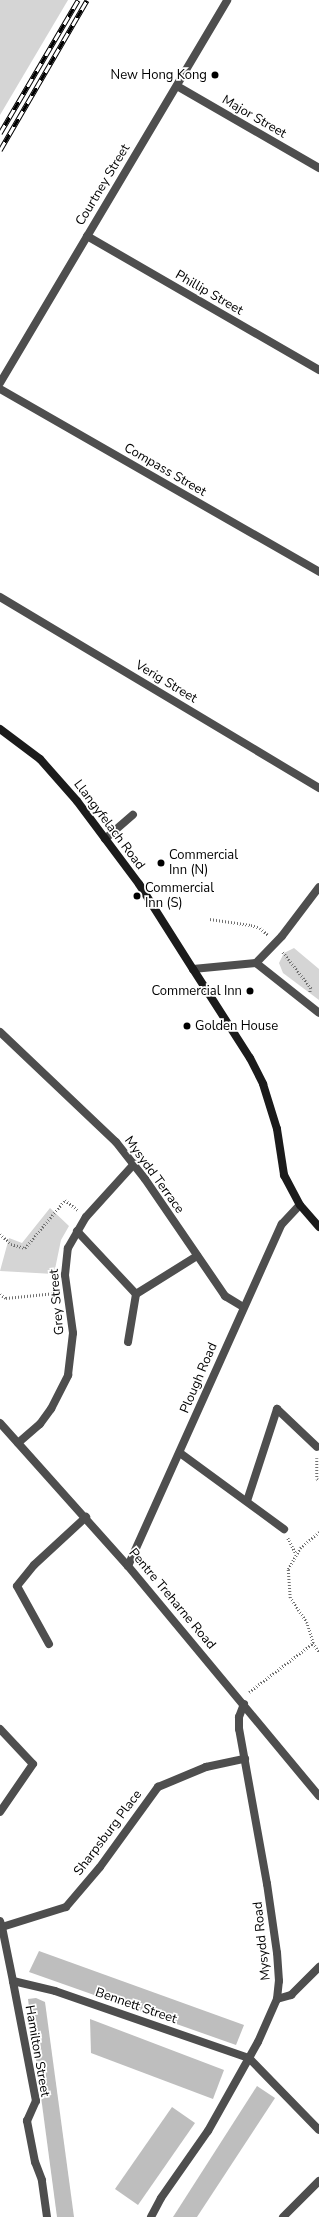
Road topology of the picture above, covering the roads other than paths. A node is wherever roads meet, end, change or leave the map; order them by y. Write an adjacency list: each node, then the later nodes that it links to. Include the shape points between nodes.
1 (226, 0): 2 (street, Courtney Street)
2 (177, 86): 3 (street, Major Street); 4 (street, Courtney Street)
3 (319, 168)
4 (86, 236): 5 (street, Phillip Street); 6 (street, Courtney Street)
5 (319, 370)
6 (0, 383)
7 (0, 389): 8 (street, Compass Street)
8 (319, 572)
9 (0, 597): 11 (street, Verig Street)
10 (0, 729): 13 (main road, Llangyfelach Road, via 40,760)
11 (319, 788)
12 (133, 815): 13 (street)
13 (105, 839): 16 (main road, Llangyfelach Road, via 139,884)
14 (319, 887): 15 (street, via 300,916)
15 (256, 963): 16 (street); 17 (street)
16 (194, 968): 20 (main road, Llangyfelach Road, via 250,1058 263,1084 277,1128 284,1175)
17 (319, 1013)
18 (0, 1032): 19 (street, Mysydd Terrace, via 116,1142)
19 (134, 1164): 22 (street, Grey Street, via 86,1217); 23 (street, Mysydd Terrace)
20 (300, 1205): 21 (main road, Llangyfelach Road); 25 (street, Plough Road, via 282,1224)
21 (319, 1227)
22 (77, 1231): 24 (street); 28 (street, Grey Street, via 68,1248 65,1262 73,1333 68,1375 47,1414)
23 (197, 1256): 24 (street); 25 (street, Mysydd Terrace, via 225,1296)
24 (136, 1294): 26 (street)
25 (242, 1307): 30 (street, Plough Road)
26 (128, 1342)
27 (0, 1423): 28 (street, Pentre Treharne Road)
28 (18, 1443): 32 (street, Pentre Treharne Road)
29 (317, 1447): 31 (street, via 277,1409)
30 (180, 1454): 31 (street); 34 (street, Plough Road)
31 (247, 1501): 33 (street)
32 (86, 1517): 34 (street, Pentre Treharne Road); 35 (street, via 34,1565 17,1586)
33 (284, 1530)
34 (128, 1566): 36 (street, Pentre Treharne Road)
35 (49, 1644)
36 (242, 1701): 38 (street, Mysydd Road, via 239,1717); 39 (street, Pentre Treharne Road)
37 (0, 1729): 40 (street, via 33,1764)
38 (245, 1759): 41 (street, Sharpsburg Place, via 206,1767 158,1787 100,1867 66,1907); 44 (street, Mysydd Road, via 276,1945 279,1981)
39 (319, 1796)
40 (0, 1812)
41 (1, 1924): 43 (street, Hamilton Street)
42 (319, 1967): 44 (street, via 291,1995)
43 (13, 1981): 45 (street, Bennett Street, via 55,1991); 48 (street, Hamilton Street, via 36,2101 27,2121 35,2162 42,2180)
44 (277, 1999): 45 (street, Mysydd Road)
45 (249, 2058): 46 (street); 49 (street, Mysydd Road, via 208,2131 160,2198)
46 (319, 2130)
47 (319, 2181): 50 (street, via 289,2208)
48 (47, 2217)
49 (151, 2217)
50 (283, 2217)

